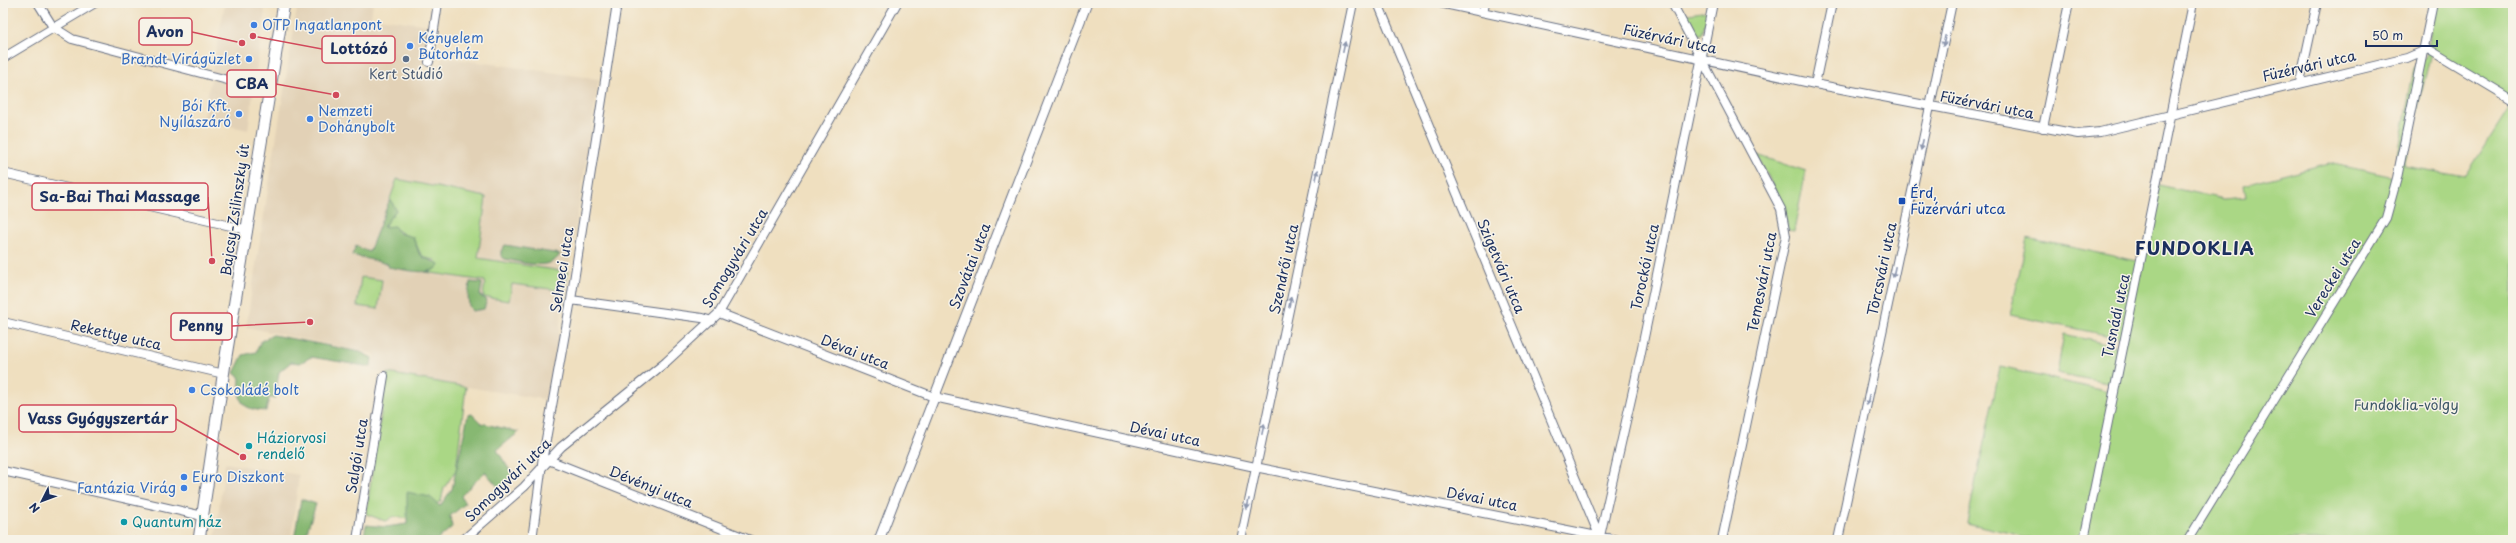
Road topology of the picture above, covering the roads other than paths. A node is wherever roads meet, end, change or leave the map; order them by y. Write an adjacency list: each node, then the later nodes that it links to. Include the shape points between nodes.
1 (38, 3): 21 (street)
2 (95, 3): 21 (street)
3 (284, 3): 28 (main road, Bajcsy-Zsilinszky út)
4 (438, 3): 25 (street)
5 (617, 3): 35 (street, Selmeci utca)
6 (897, 3): 36 (street, Somogyvári utca)
7 (1087, 3): 41 (street, Szovátai utca)
8 (1353, 3): 43 (street, Szendrői utca, one-way to 8)
9 (1378, 3): 47 (street, Szigetvári utca)
10 (1440, 3): 20 (street, Füzérvári utca)
11 (1485, 3): 20 (street)
12 (1672, 3): 24 (street, Temesvári utca)
13 (1714, 3): 24 (street, Torockói utca)
14 (1832, 3): 27 (street)
15 (1952, 3): 30 (street, Törcsvári utca, one-way to 30)
16 (2069, 3): 32 (street)
17 (2193, 3): 31 (street, Tusnádi utca)
18 (2317, 3): 26 (street)
19 (2433, 3): 22 (street, Vereckei utca)
20 (1483, 12): 24 (street, Füzérvári utca)
21 (53, 27): 23 (street); 28 (street, via 72,39)
22 (2422, 50): 26 (street, Füzérvári utca, via 2407,58); 29 (street, via 2428,49 2441,56); 59 (street, Vereckei utca, via 2397,178 2386,218)
23 (3, 58)
24 (1702, 59): 27 (street, Füzérvári utca); 47 (street, Torockói utca); 56 (street, Temesvári utca, via 1781,210 1786,236)
25 (428, 62)
26 (2300, 82): 31 (street, Füzérvári utca)
27 (1815, 84): 30 (street, Füzérvári utca)
28 (269, 91): 34 (main road, Bajcsy-Zsilinszky út)
29 (2513, 100)
30 (1930, 107): 32 (street, Füzérvári utca); 57 (street, Törcsvári utca, one-way to 57)
31 (2170, 114): 32 (street, Füzérvári utca, via 2085,134); 58 (street, Tusnádi utca)
32 (2043, 128)
33 (3, 173): 34 (street)
34 (248, 230): 39 (main road, Bajcsy-Zsilinszky út)
35 (571, 300): 37 (street); 42 (street, Selmeci utca)
36 (720, 313): 37 (street, Somogyvári utca); 41 (street, Dévai utca)
37 (712, 321): 42 (street, Somogyvári utca, via 666,362)
38 (3, 322): 39 (street, Rekettye utca)
39 (224, 374): 46 (main road, Bajcsy-Zsilinszky út)
40 (384, 376): 49 (street, Salgói utca)
41 (934, 397): 43 (street, Dévai utca); 53 (street, Szovátai utca)
42 (546, 459): 44 (street, Selmeci utca); 52 (street, Dévényi utca)
43 (1255, 467): 47 (street, Dévai utca); 54 (street, Szendrői utca, one-way to 54)
44 (542, 468): 50 (street, Somogyvári utca); 51 (street, Selmeci utca)
45 (3, 471): 46 (street)
46 (203, 516): 48 (main road, Bajcsy-Zsilinszky út)
47 (1600, 538): 55 (street, Dévai utca)
48 (199, 540)
49 (357, 540)
50 (463, 540)
51 (532, 540)
52 (750, 540)
53 (879, 540)
54 (1241, 540)
55 (1617, 540)
56 (1722, 540)
57 (1838, 540)
58 (2084, 540)
59 (2188, 540)

